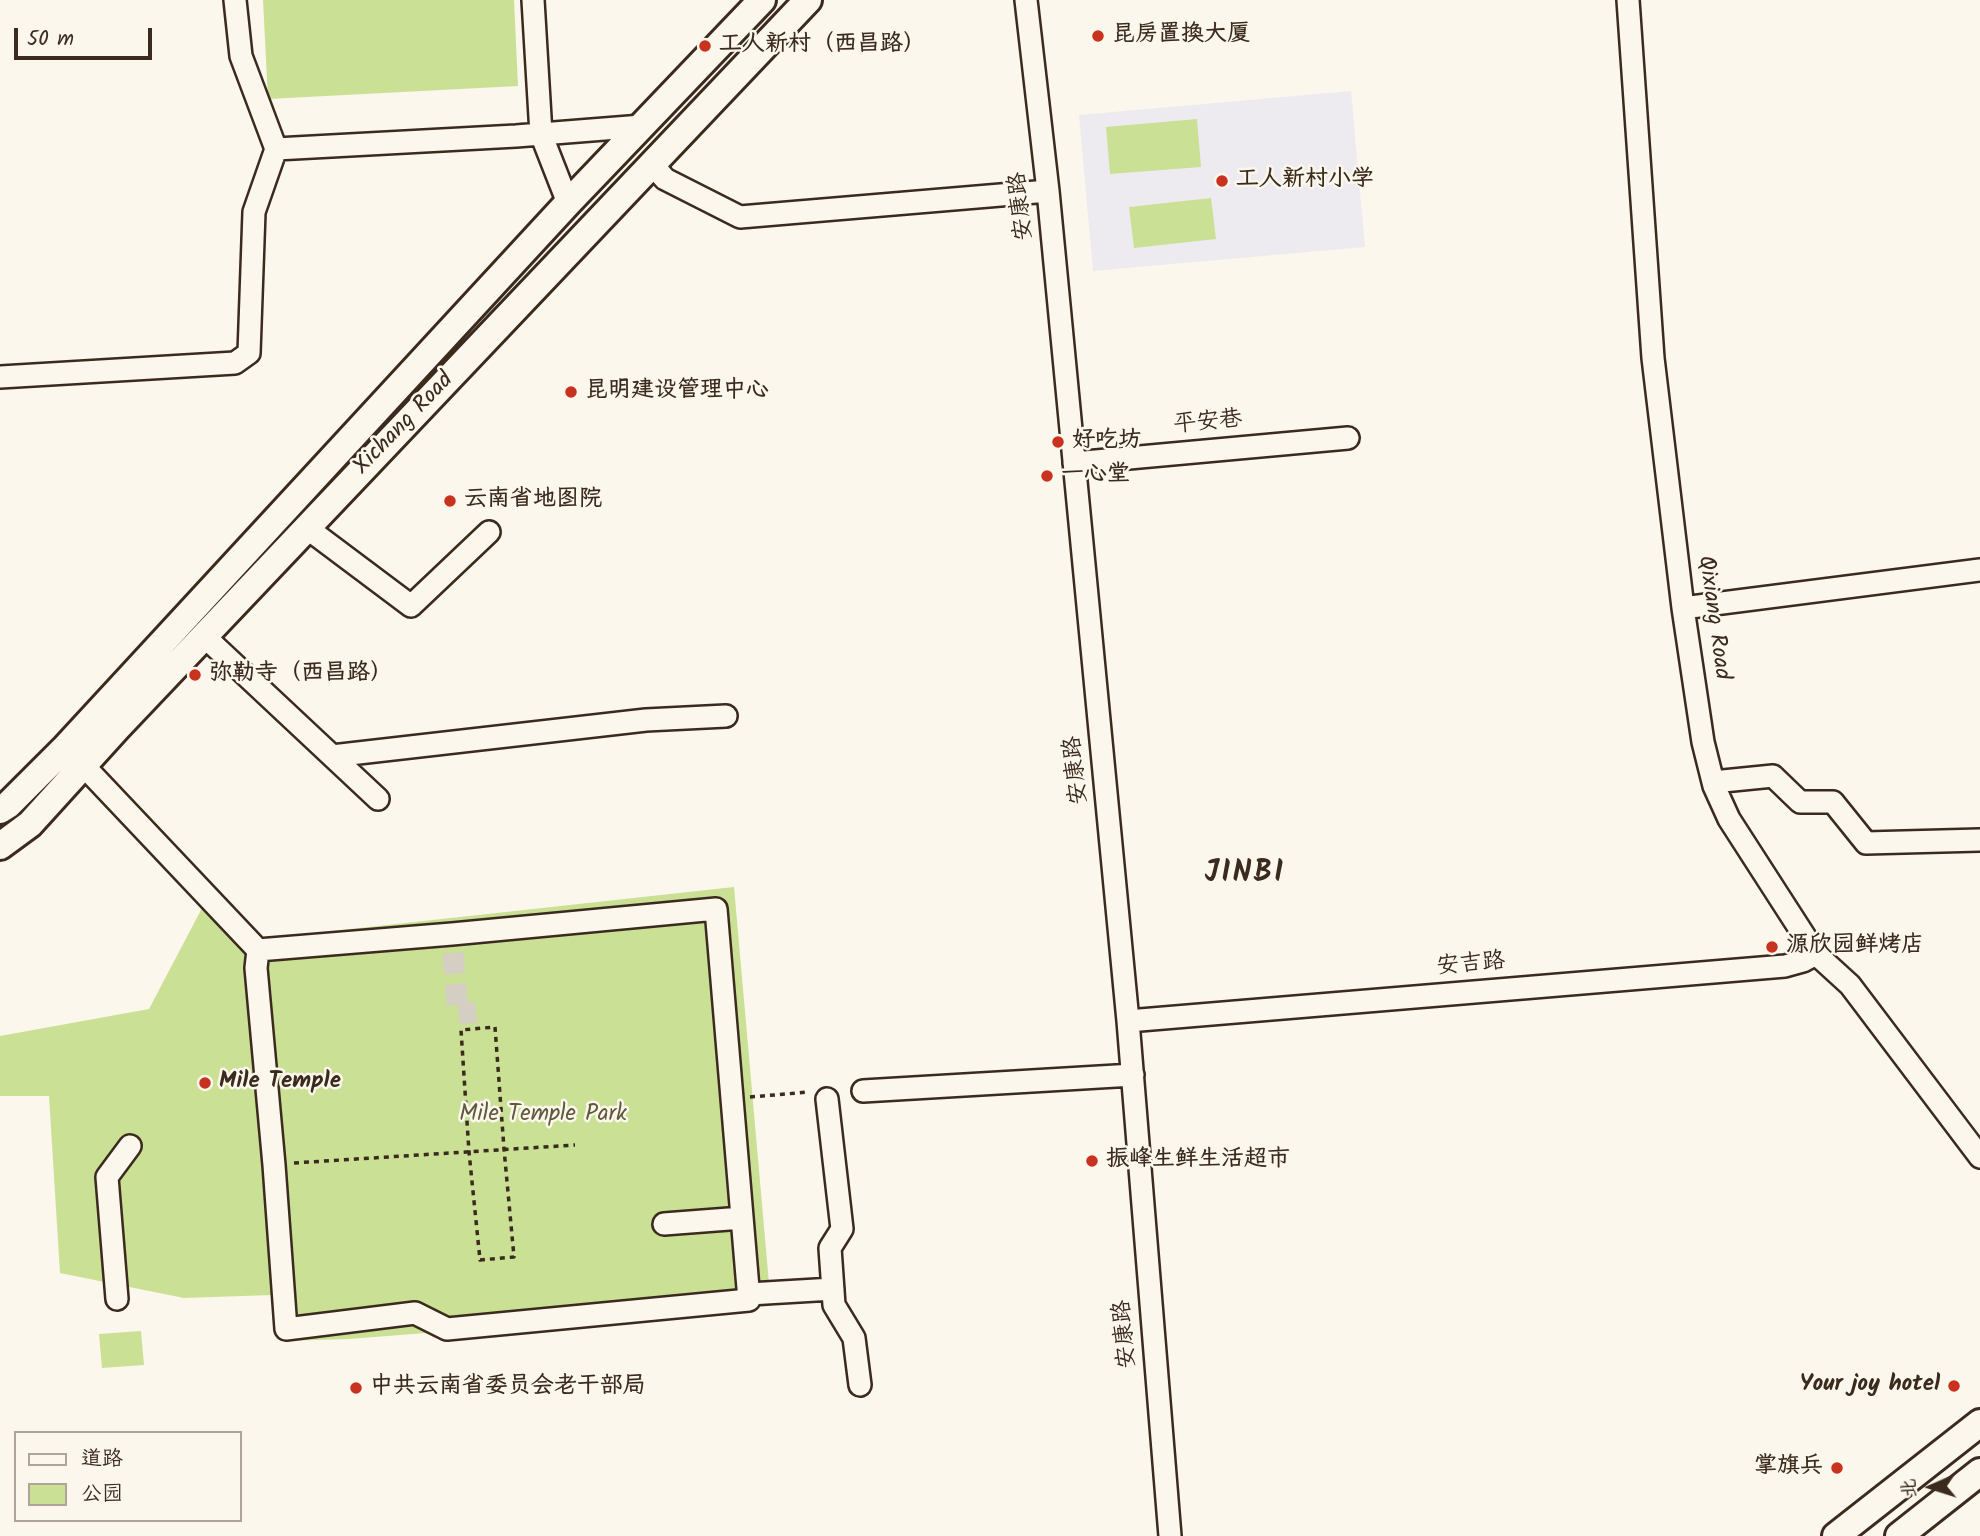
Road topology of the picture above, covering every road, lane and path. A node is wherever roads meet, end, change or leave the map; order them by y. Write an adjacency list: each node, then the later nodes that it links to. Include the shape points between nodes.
1 (235, 0): 9 (street, via 241,56)
2 (533, 0): 8 (street)
3 (762, 0): 7 (main road, Xichang Road)
4 (808, 0): 10 (main road, Xichang Road)
5 (1026, 0): 11 (street, 安康路)
6 (1628, 0): 19 (street, Qixiang Road, via 1653,358)
7 (642, 125): 8 (street); 12 (main road, Xichang Road)
8 (541, 134): 9 (street); 12 (street)
9 (276, 149): 13 (street, via 254,212 249,354 235,363)
10 (652, 164): 11 (street, via 665,178 740,217); 16 (main road, Xichang Road)
11 (1048, 191): 15 (street, 安康路)
12 (568, 203): 26 (main road, Xichang Road, via 64,749)
13 (0, 377)
14 (1348, 438): 15 (street, 平安巷)
15 (1074, 463): 31 (street, 安康路)
16 (307, 528): 17 (street, via 411,606); 20 (main road, Xichang Road)
17 (489, 531)
18 (1980, 570): 19 (street)
19 (1683, 608): 24 (street, Qixiang Road)
20 (204, 636): 22 (street); 23 (main road, Xichang Road)
21 (726, 716): 22 (street, via 646,720)
22 (332, 756): 25 (street)
23 (83, 765): 28 (main road, Xichang Road, via 30,824); 29 (street)
24 (1713, 782): 27 (street, via 1773,776 1800,802 1833,802 1866,843); 30 (street, Qixiang Road, via 1729,819)
25 (378, 799)
26 (0, 810)
27 (1980, 840)
28 (0, 846)
29 (258, 950): 35 (street, via 453,943 716,909); 41 (street)
30 (1816, 954): 31 (street, 安吉路, via 1785,966); 40 (street, Qixiang Road, via 1850,985)
31 (1128, 1021): 32 (street, 安康路)
32 (1133, 1075): 33 (street); 50 (street, 安康路)
33 (863, 1091)
34 (819, 1096): 35 (path); 44 (street, via 842,1229 830,1248)
35 (733, 1098): 42 (street)
36 (575, 1145): 38 (path)
37 (131, 1146): 46 (street, via 107,1177)
38 (504, 1149): 39 (path); 39 (path, via 514,1257 480,1260); 39 (path, via 495,1027 461,1030)
39 (469, 1152): 41 (path)
40 (1980, 1157)
41 (274, 1165): 45 (street, via 286,1329 415,1313 447,1329 750,1300)
42 (743, 1219): 43 (street); 45 (street)
43 (664, 1224)
44 (833, 1289): 45 (street); 47 (street, via 834,1305 854,1338)
45 (749, 1294)
46 (117, 1299)
47 (860, 1385)
48 (1980, 1423): 51 (main road)
49 (1980, 1472): 52 (main road)
50 (1170, 1536)
51 (1836, 1536)
52 (1899, 1536)

